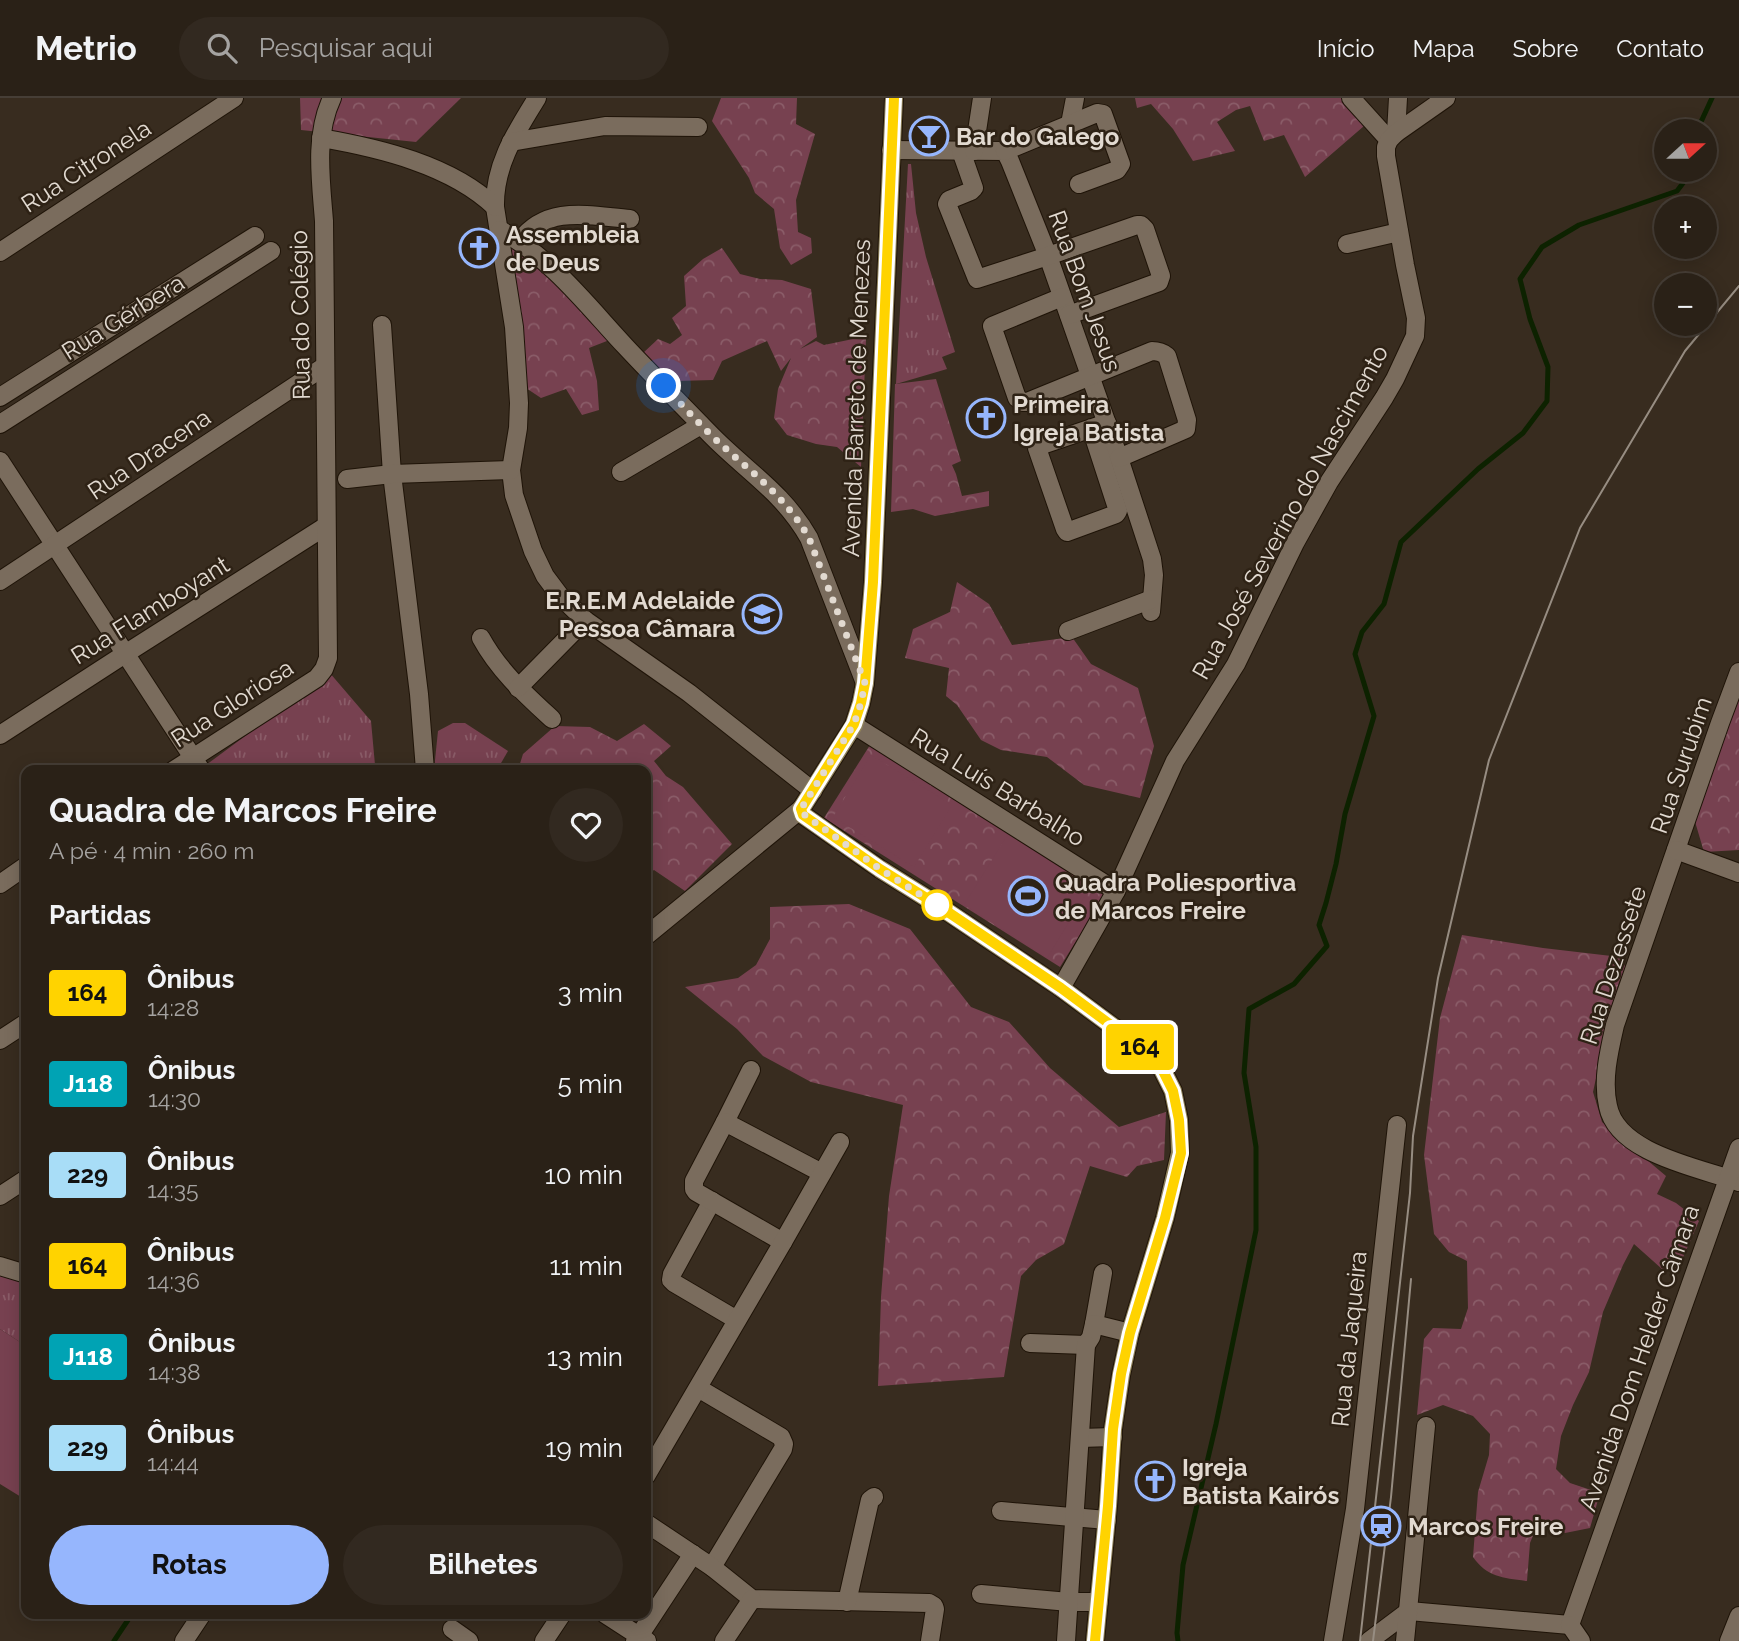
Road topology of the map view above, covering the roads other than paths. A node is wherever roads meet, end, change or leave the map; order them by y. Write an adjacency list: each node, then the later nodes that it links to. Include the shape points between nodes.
1 (234, 98): 27 (street, Rua Citronela)
2 (332, 98): 13 (street, Rua do Colégio)
3 (537, 98): 14 (street)
4 (894, 98): 15 (main road, Avenida Barreto de Menezes)
5 (982, 98): 16 (street)
6 (1075, 98): 10 (street)
7 (1351, 98): 12 (street)
8 (1398, 98): 12 (street, Rua José Severino do Nascimento)
9 (1446, 98): 12 (street)
10 (1070, 124): 17 (street); 18 (street, via 1103,114 1121,164 1117,170)
11 (698, 127): 14 (street, via 605,126)
12 (1392, 137): 22 (street, Rua José Severino do Nascimento, via 1386,156)
13 (321, 138): 19 (street, via 407,158 467,185); 32 (street, Rua do Colégio)
14 (511, 142): 19 (street, via 498,175)
15 (891, 150): 16 (street); 53 (main road, Avenida Barreto de Menezes)
16 (968, 151): 17 (street); 28 (street, via 974,188 947,204 975,277)
17 (1005, 151): 28 (street, Rua Bom Jesus)
18 (1079, 184)
19 (495, 207): 21 (street)
20 (630, 219): 24 (street, via 567,214 545,220)
21 (500, 230): 24 (street); 40 (street, via 519,403)
22 (1399, 232): 25 (street); 66 (street, Rua José Severino do Nascimento, via 1416,318 1415,336 1384,398 1295,543 1236,664 1175,761)
23 (254, 236): 34 (street, Rua Gérbera)
24 (520, 241): 36 (street, via 550,265)
25 (1347, 244)
26 (271, 251): 35 (street, Rua Gérbera)
27 (0, 252)
28 (1048, 256): 29 (street, Rua Bom Jesus); 30 (street, via 1137,225 1145,229 1161,276 1158,282)
29 (1062, 297): 30 (street, Rua Bom Jesus); 33 (street, via 992,328 1017,398 1027,402)
30 (1069, 315): 33 (street, Rua Bom Jesus)
31 (382, 326): 42 (street)
32 (325, 366): 44 (street, Rua do Colégio); 45 (street, Rua Dracena)
33 (1090, 375): 37 (street, Rua Bom Jesus); 38 (street, via 1152,351 1167,356 1186,429)
34 (0, 397)
35 (0, 424)
36 (701, 425): 41 (street); 53 (street, via 800,522)
37 (1099, 426): 37 (street, via 1037,448 1067,532 1118,511); 38 (street, Rua Bom Jesus)
38 (1119, 458): 48 (street, Rua Bom Jesus, via 1152,559 1152,606)
39 (0, 461): 45 (street)
40 (512, 470): 42 (street); 47 (street, via 514,495 545,576)
41 (621, 472)
42 (392, 474): 43 (street); 59 (street)
43 (347, 479)
44 (327, 526): 50 (street, Rua Flamboyant); 52 (street, Rua do Colégio, via 328,658)
45 (55, 546): 46 (street, Rua Dracena); 50 (street)
46 (0, 581)
47 (585, 620): 54 (street); 60 (street, via 689,693)
48 (1068, 631)
49 (481, 638): 54 (street)
50 (125, 654): 57 (street, Rua Flamboyant); 58 (street)
51 (1739, 672): 62 (street, Rua Surubim)
52 (317, 678): 58 (street, Rua Gloriosa)
53 (865, 683): 56 (main road, Avenida Barreto de Menezes)
54 (518, 688): 55 (street)
55 (552, 719)
56 (854, 724): 60 (main road, Avenida Barreto de Menezes); 66 (street, Rua Luís Barbalho)
57 (0, 735)
58 (197, 764)
59 (425, 765)
60 (813, 791): 61 (main road, Avenida Barreto de Menezes)
61 (801, 809): 67 (street); 68 (main road, via 803,815 880,869)
62 (1676, 850): 64 (street, Rua Surubim); 77 (street, Rua Dezessete, via 1615,1025 1609,1050 1608,1108 1616,1125 1633,1140 1666,1158)
63 (21, 869): 65 (street)
64 (1739, 873)
65 (0, 884)
66 (1116, 891): 68 (street, Rua José Severino do Nascimento)
67 (651, 932)
68 (1061, 988): 87 (main road, via 1150,1054 1173,1091 1179,1120 1181,1153)
69 (21, 1026): 70 (street)
70 (0, 1040)
71 (751, 1070): 72 (street)
72 (725, 1122): 76 (street); 80 (street, via 694,1181 696,1192)
73 (1396, 1125): 122 (street, Rua da Jaqueira, via 1355,1509)
74 (840, 1142): 76 (street)
75 (1739, 1148): 77 (street, Avenida Dom Helder Câmara)
76 (822, 1173): 81 (street)
77 (1733, 1180): 112 (street, Avenida Dom Helder Câmara)
78 (21, 1182): 79 (street)
79 (0, 1196)
80 (712, 1201): 81 (street); 85 (street, via 671,1280)
81 (783, 1242): 85 (street)
82 (0, 1266): 83 (street)
83 (21, 1272)
84 (1103, 1273): 86 (street)
85 (737, 1320): 90 (street)
86 (1094, 1324): 87 (street); 89 (street)
87 (1130, 1333): 92 (main road)
88 (1030, 1343): 89 (street)
89 (1086, 1345): 93 (street)
90 (698, 1388): 94 (street); 101 (street, via 783,1440 783,1449)
91 (1426, 1426): 107 (street)
92 (1113, 1437): 93 (street); 98 (main road)
93 (1080, 1438): 97 (street)
94 (651, 1468)
95 (874, 1497): 104 (street)
96 (1001, 1511): 97 (street)
97 (1074, 1517): 98 (street); 105 (street)
98 (1107, 1520): 106 (main road)
99 (651, 1526): 100 (street)
100 (693, 1554): 101 (street); 114 (street)
101 (712, 1567): 103 (street)
102 (981, 1594): 105 (street)
103 (752, 1599): 104 (street); 118 (street)
104 (847, 1602): 119 (street, via 929,1603 935,1609)
105 (1069, 1602): 106 (street); 120 (street)
106 (1099, 1602): 121 (main road)
107 (1409, 1611): 112 (street); 123 (street); 124 (street)
108 (1739, 1616): 126 (street)
109 (199, 1619): 115 (street)
110 (559, 1619): 117 (street)
111 (611, 1619): 114 (street)
112 (1570, 1625): 125 (street)
113 (452, 1629): 116 (street)
114 (640, 1639)
115 (184, 1641)
116 (469, 1641)
117 (544, 1641)
118 (724, 1641)
119 (930, 1641)
120 (1066, 1641)
121 (1095, 1641)
122 (1333, 1641)
123 (1369, 1641)
124 (1405, 1641)
125 (1581, 1641)
126 (1729, 1641)

